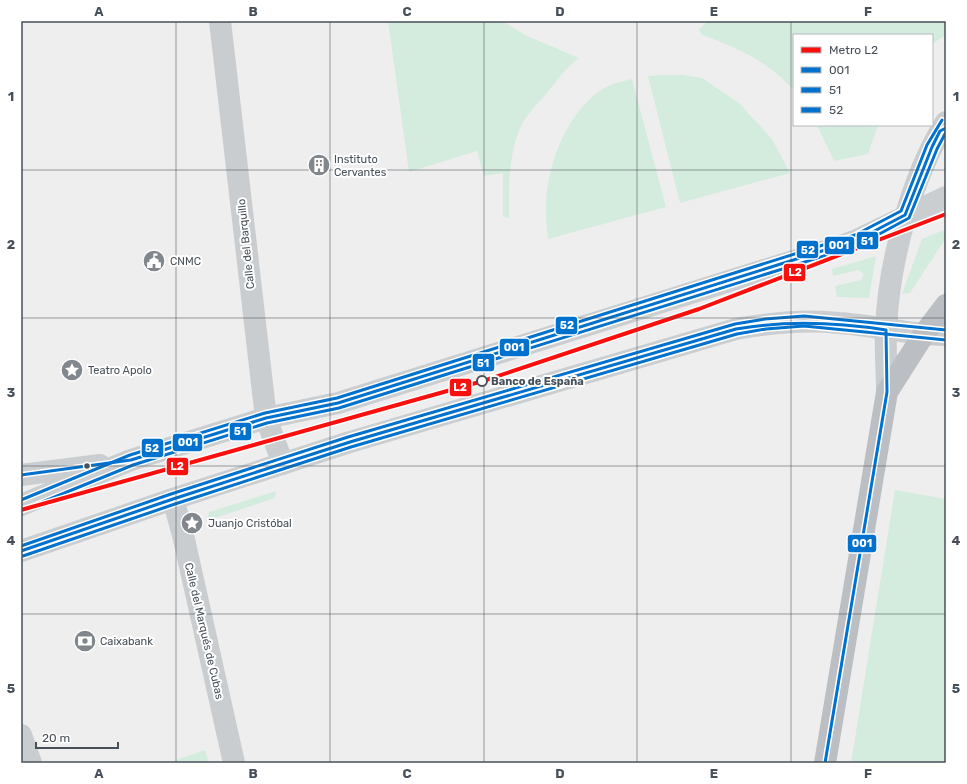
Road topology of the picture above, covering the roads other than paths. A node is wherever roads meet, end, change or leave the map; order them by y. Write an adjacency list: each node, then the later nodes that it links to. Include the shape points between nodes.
1 (220, 21): 10 (street, Calle del Barquillo)
2 (946, 122): 4 (street, via 932,147)
3 (946, 196): 4 (street)
4 (905, 215): 6 (street, via 890,289); 10 (street, via 857,240 835,248 338,403)
5 (946, 304): 7 (highway)
6 (886, 330): 7 (street); 9 (street); 12 (street, via 838,322 804,321 736,329)
7 (924, 334): 8 (main road); 9 (highway)
8 (946, 335)
9 (887, 392): 20 (highway)
10 (266, 418): 11 (street); 12 (street, Calle del Barquillo)
11 (131, 460): 13 (street); 15 (street)
12 (283, 464): 14 (street)
13 (21, 475)
14 (173, 499): 16 (street); 19 (street, Calle del Marqués de Cubas, via 184,535)
15 (21, 505)
16 (21, 551)
17 (21, 735): 18 (street)
18 (31, 763)
19 (234, 763)
20 (825, 763)

